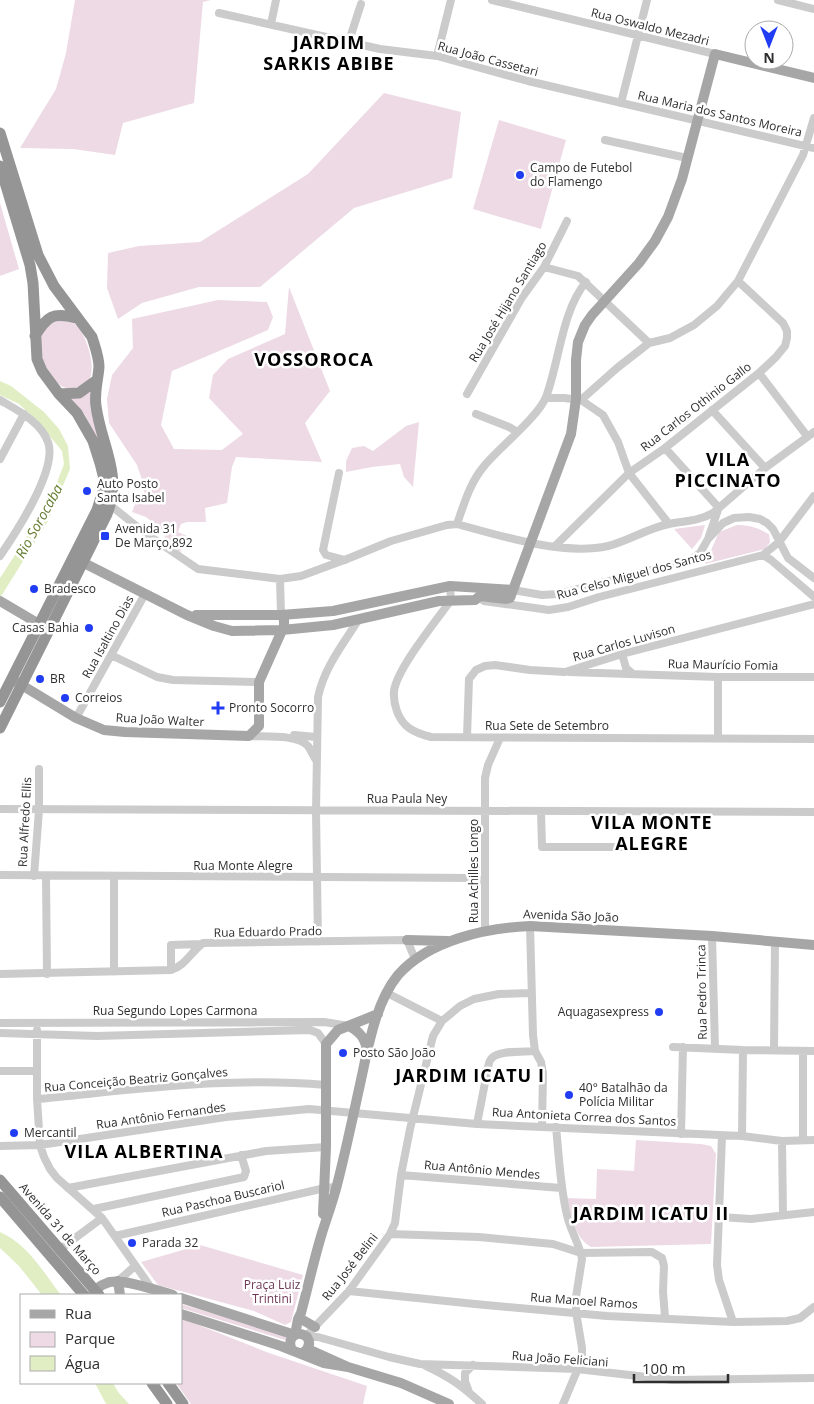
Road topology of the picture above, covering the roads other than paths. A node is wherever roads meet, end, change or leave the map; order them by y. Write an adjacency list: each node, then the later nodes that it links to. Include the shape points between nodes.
1 (276, 0): 9 (street)
2 (451, 0): 13 (street)
3 (492, 0): 10 (street, Rua Oswaldo Mezadri)
4 (647, 0): 10 (street)
5 (782, 0): 7 (street)
6 (360, 4): 11 (street)
7 (814, 9)
8 (219, 13): 9 (street, Rua João Cassetari)
9 (270, 24): 11 (street, Rua João Cassetari)
10 (638, 36): 12 (street, Rua Oswaldo Mezadri); 15 (street)
11 (349, 41): 13 (street, Rua João Cassetari, via 380,49)
12 (716, 54): 14 (main road); 17 (main road)
13 (437, 56): 15 (street, Rua João Cassetari, via 528,82)
14 (814, 78)
15 (621, 103): 17 (street, Rua Maria dos Santos Moreira)
16 (814, 118): 20 (street)
17 (698, 120): 20 (street, Rua Maria dos Santos Moreira); 21 (main road)
18 (0, 133): 28 (highway, via 38,255)
19 (604, 140): 21 (street)
20 (811, 147): 25 (street)
21 (688, 158): 27 (main road, via 673,204 655,241)
22 (0, 166): 29 (highway, via 30,265)
23 (567, 221): 24 (street, Rua José Hijano Santiago)
24 (544, 267): 26 (street, via 578,276); 34 (street, Rua José Hijano Santiago, via 521,299)
25 (738, 281): 30 (street, via 717,306 694,325 670,338); 31 (street, Rua Carlos Othinio Gallo, via 783,323 787,331 785,346)
26 (586, 282): 27 (street); 35 (street, via 575,298)
27 (606, 300): 30 (street); 36 (main road, via 592,315 578,342)
28 (76, 318): 29 (highway, via 63,315 50,318); 32 (highway, via 92,338 98,367)
29 (35, 336): 33 (highway, via 42,372)
30 (650, 343): 36 (street)
31 (759, 373): 38 (street, Rua Carlos Othinio Gallo); 42 (street)
32 (97, 380): 33 (highway, via 79,393); 49 (highway, via 96,406 112,471)
33 (59, 394): 59 (highway, via 86,426 104,479 97,510)
34 (467, 394)
35 (546, 398): 36 (street); 41 (street)
36 (579, 399): 47 (street, via 603,415 618,442); 55 (main road, via 571,434)
37 (0, 400): 39 (street)
38 (712, 410): 43 (street, Rua Carlos Othinio Gallo); 45 (street)
39 (24, 414): 44 (street); 58 (street, via 40,429 48,442 50,454 35,497)
40 (476, 414): 41 (street)
41 (517, 432): 51 (street, via 474,481)
42 (811, 434): 45 (street)
43 (665, 448): 47 (street, Rua Carlos Othinio Gallo); 50 (street)
44 (0, 459)
45 (765, 468): 50 (street)
46 (339, 473): 60 (street, via 322,550 326,555)
47 (629, 473): 52 (street); 56 (street, Rua Carlos Othinio Gallo)
48 (814, 496): 54 (street)
49 (110, 505): 59 (highway); 63 (street, via 198,569)
50 (718, 508): 52 (street, via 704,518); 53 (street)
51 (457, 524): 55 (street); 60 (street, via 391,541)
52 (668, 524): 56 (street, via 609,546 590,549)
53 (708, 539): 54 (street, Rua Celso Miguel dos Santos, via 723,523 749,517 767,523); 61 (street, Rua Celso Miguel dos Santos, via 700,553 690,560)
54 (779, 542): 57 (street); 62 (street, Rua Celso Miguel dos Santos, via 788,558)
55 (530, 543): 56 (street); 67 (main road)
56 (555, 546)
57 (763, 555): 65 (street, Rua Celso Miguel dos Santos); 70 (street)
58 (0, 556)
59 (78, 560): 69 (main road, Rua Celso Miguel dos Santos); 81 (highway); 89 (highway, via 55,618)
60 (345, 560): 63 (street, via 301,576)
61 (645, 571): 65 (street, via 639,581); 67 (street, Rua Celso Miguel dos Santos, via 558,594)
62 (814, 578)
63 (280, 579): 78 (street)
64 (450, 586): 66 (main road, Rua Celso Miguel dos Santos); 67 (main road, Rua Celso Miguel dos Santos); 71 (street)
65 (644, 586): 72 (street, Rua Celso Miguel dos Santos, via 549,610)
66 (436, 588): 73 (street); 76 (main road, Rua Celso Miguel dos Santos)
67 (513, 590): 72 (main road, via 510,598 480,596)
68 (814, 592): 70 (street)
69 (145, 594): 77 (main road, Rua Celso Miguel dos Santos); 84 (street, Rua Isaltino Dias)
70 (814, 597)
71 (451, 600): 72 (main road, Rua Celso Miguel dos Santos); 73 (main road, Rua Celso Miguel dos Santos); 79 (street, Rua Sete de Setembro)
72 (475, 600)
73 (439, 601): 79 (street); 80 (main road, Rua Celso Miguel dos Santos)
74 (2, 602): 81 (main road)
75 (814, 604): 83 (street, Rua Carlos Luvison)
76 (361, 607): 78 (main road, Rua Celso Miguel dos Santos); 80 (main road, via 357,610)
77 (187, 615): 78 (main road, Rua Celso Miguel dos Santos); 82 (main road, Rua Celso Miguel dos Santos, via 232,631)
78 (281, 615): 82 (main road, via 285,622)
79 (438, 618): 97 (street, Rua Sete de Setembro, via 398,678 394,702 400,718 415,732 431,737)
80 (359, 619): 82 (main road, Rua Celso Miguel dos Santos); 96 (street, via 321,683)
81 (39, 624): 89 (highway)
82 (282, 630): 90 (main road)
83 (622, 654): 85 (street, Rua Carlos Luvison); 86 (street, via 626,668)
84 (111, 655): 90 (street, via 157,677 172,680); 92 (street, Rua Isaltino Dias)
85 (565, 672): 86 (street, Rua Maurício Fomia); 97 (street, Rua Carlos Luvison, via 494,665 476,670 469,679)
86 (632, 674): 87 (street, Rua Maurício Fomia)
87 (718, 677): 88 (street, Rua Maurício Fomia); 99 (street)
88 (814, 678)
89 (17, 682): 91 (highway); 92 (main road, Rua João Walter); 94 (highway)
90 (259, 682): 93 (main road)
91 (0, 702)
92 (76, 718): 95 (main road, Rua João Walter, via 104,730)
93 (259, 726): 95 (main road); 96 (street, via 271,733)
94 (0, 728)
95 (249, 736): 101 (street, Rua João Walter, via 301,741)
96 (316, 737): 101 (street)
97 (467, 737): 98 (street, Rua Sete de Setembro)
98 (500, 738): 99 (street, Rua Sete de Setembro); 106 (street, Rua Achilles Longo, via 485,778)
99 (718, 738): 100 (street, Rua Sete de Setembro)
100 (814, 739)
101 (316, 760): 105 (street)
102 (39, 770): 104 (street, Rua Alfredo Ellis)
103 (0, 808): 104 (street, Rua Paula Ney)
104 (39, 810): 105 (street, Rua Paula Ney); 111 (street, Rua Alfredo Ellis)
105 (316, 811): 106 (street, Rua Paula Ney); 114 (street)
106 (485, 811): 107 (street, Rua Paula Ney); 115 (street, Rua Achilles Longo)
107 (541, 811): 108 (street, Rua Paula Ney); 109 (street, via 542,847)
108 (814, 812)
109 (625, 847)
110 (0, 875): 111 (street, Rua Monte Alegre)
111 (34, 876): 112 (street, Rua Monte Alegre)
112 (46, 877): 113 (street, Rua Monte Alegre); 129 (street)
113 (114, 877): 114 (street, Rua Monte Alegre); 127 (street)
114 (316, 877): 115 (street, Rua Monte Alegre, via 473,878); 121 (street)
115 (485, 882): 117 (street, Rua Achilles Longo)
116 (530, 926): 117 (main road, Avenida São João); 118 (main road, Avenida São João); 131 (street)
117 (485, 932): 120 (main road, Avenida São João)
118 (712, 936): 122 (main road, Avenida São João); 144 (street, Rua Pedro Trinca)
119 (407, 940): 120 (main road); 121 (street, Rua Eduardo Prado); 125 (street)
120 (451, 941): 125 (main road, Avenida São João)
121 (318, 942): 123 (street, Rua Eduardo Prado)
122 (775, 942): 124 (main road, Avenida São João); 146 (street)
123 (203, 944): 126 (street, Rua Eduardo Prado, via 180,967); 126 (street, via 171,946)
124 (814, 945)
125 (415, 959): 130 (main road, Avenida São João)
126 (171, 970): 127 (street)
127 (114, 972): 129 (street)
128 (0, 974): 129 (street)
129 (47, 974)
130 (387, 993): 132 (main road, Avenida São João); 133 (street)
131 (531, 993): 133 (street, via 474,999); 148 (street)
132 (378, 1014): 137 (main road); 147 (main road, Avenida São João)
133 (442, 1021): 157 (street, via 433,1036)
134 (312, 1022): 136 (street, Rua Segundo Lopes Carmona); 137 (street, Rua Segundo Lopes Carmona); 138 (street)
135 (0, 1023): 136 (street, Rua Segundo Lopes Carmona)
136 (37, 1023): 140 (street)
137 (349, 1026): 141 (main road, via 334,1032); 147 (main road, via 364,1038)
138 (312, 1030): 140 (street, via 97,1036); 141 (street)
139 (0, 1033): 140 (street)
140 (38, 1034): 152 (street)
141 (326, 1044): 153 (main road, Avenida São João)
142 (673, 1047): 143 (street)
143 (683, 1047): 144 (street); 161 (street)
144 (715, 1048): 145 (street)
145 (743, 1050): 146 (street); 163 (street)
146 (774, 1050): 149 (street)
147 (367, 1051): 156 (main road, Avenida São João)
148 (535, 1051): 158 (street, via 503,1053 491,1059); 159 (street, via 543,1072)
149 (803, 1051): 150 (street); 164 (street)
150 (814, 1051)
151 (0, 1071): 152 (street)
152 (37, 1071): 154 (street)
153 (326, 1084): 154 (street, Rua Conceição Beatriz Gonçalves, via 192,1084); 155 (main road, Avenida São João)
154 (37, 1099): 167 (street)
155 (326, 1110): 156 (street, Rua Antônio Fernandes); 167 (street, Rua Antônio Fernandes, via 226,1117); 169 (main road, Avenida São João)
156 (353, 1114): 157 (street, Rua Antonieta Correa dos Santos); 173 (main road, Avenida São João)
157 (414, 1118): 158 (street, Rua Antonieta Correa dos Santos); 171 (street)
158 (477, 1124): 159 (street, Rua Antonieta Correa dos Santos)
159 (542, 1126): 160 (street, Rua Antonieta Correa dos Santos)
160 (556, 1127): 161 (street, Rua Antonieta Correa dos Santos); 176 (street)
161 (682, 1134): 162 (street, Rua Antonieta Correa dos Santos)
162 (722, 1136): 163 (street, Rua Antonieta Correa dos Santos); 182 (street)
163 (742, 1136): 166 (street, Rua Antonieta Correa dos Santos)
164 (803, 1140): 165 (street, Rua Antonieta Correa dos Santos); 166 (street, Rua Antonieta Correa dos Santos)
165 (814, 1140)
166 (782, 1141): 181 (street)
167 (40, 1145): 168 (street, Rua Antônio Fernandes); 174 (street, via 50,1169)
168 (0, 1146)
169 (326, 1147): 170 (street); 175 (main road, Avenida São João)
170 (241, 1155): 174 (street); 179 (street, via 246,1171 244,1177)
171 (401, 1175): 176 (street, Rua Antônio Mendes); 185 (street, via 395,1222)
172 (0, 1180): 187 (highway, Avenida 31 de Março)
173 (336, 1187): 175 (street, Rua Paschoa Buscariol); 184 (main road, Avenida São João)
174 (68, 1188): 179 (street)
175 (325, 1188): 184 (main road, Avenida São João); 186 (street, Rua Paschoa Buscariol)
176 (561, 1188): 188 (street, via 570,1229)
177 (0, 1197): 178 (highway, Avenida 31 de Março)
178 (5, 1209): 193 (highway, Avenida 31 de Março)
179 (94, 1209): 183 (street)
180 (814, 1212): 181 (street)
181 (783, 1215): 182 (street, via 751,1219)
182 (720, 1217): 202 (street, via 717,1265)
183 (102, 1218): 186 (street); 187 (street)
184 (322, 1233): 200 (main road, Avenida São João)
185 (390, 1234): 188 (street, via 516,1240 553,1244); 191 (street, Rua José Belini)
186 (115, 1236): 189 (street)
187 (59, 1250): 194 (highway, Avenida 31 de Março)
188 (581, 1253): 198 (street); 201 (street, via 652,1252 662,1258)
189 (135, 1266): 190 (street); 192 (street)
190 (118, 1281): 192 (main road); 194 (main road, via 106,1283); 195 (main road)
191 (349, 1291): 198 (street, Rua Manoel Ramos); 203 (street, Rua José Belini)
192 (155, 1292)
193 (83, 1294)
194 (95, 1294)
195 (120, 1294)
196 (182, 1298): 204 (main road)
197 (814, 1308): 202 (street, Rua Manoel Ramos, via 800,1318 787,1321)
198 (576, 1312): 201 (street, Rua Manoel Ramos); 208 (street, via 582,1348 582,1359)
199 (182, 1314): 205 (main road)
200 (301, 1316): 203 (main road); 204 (main road, Avenida São João, via 298,1320)
201 (665, 1318): 202 (street, Rua Manoel Ramos)
202 (733, 1322)
203 (315, 1327): 204 (street, Rua José Belini)
204 (301, 1335): 205 (main road, via 309,1343); 205 (main road, Avenida São João, via 290,1342); 206 (street, Rua João Feliciani)
205 (300, 1351): 215 (main road, via 401,1383)
206 (420, 1364): 207 (street, Rua João Feliciani); 212 (street, via 447,1376)
207 (473, 1365): 208 (street, Rua João Feliciani); 212 (street, via 465,1373)
208 (577, 1369): 209 (street, Rua João Feliciani, via 673,1380); 217 (street)
209 (814, 1378)
210 (153, 1384): 213 (highway)
211 (169, 1384): 214 (highway)
212 (470, 1393): 216 (street)
213 (167, 1404)
214 (183, 1404)
215 (449, 1404)
216 (482, 1404)
217 (563, 1404)

